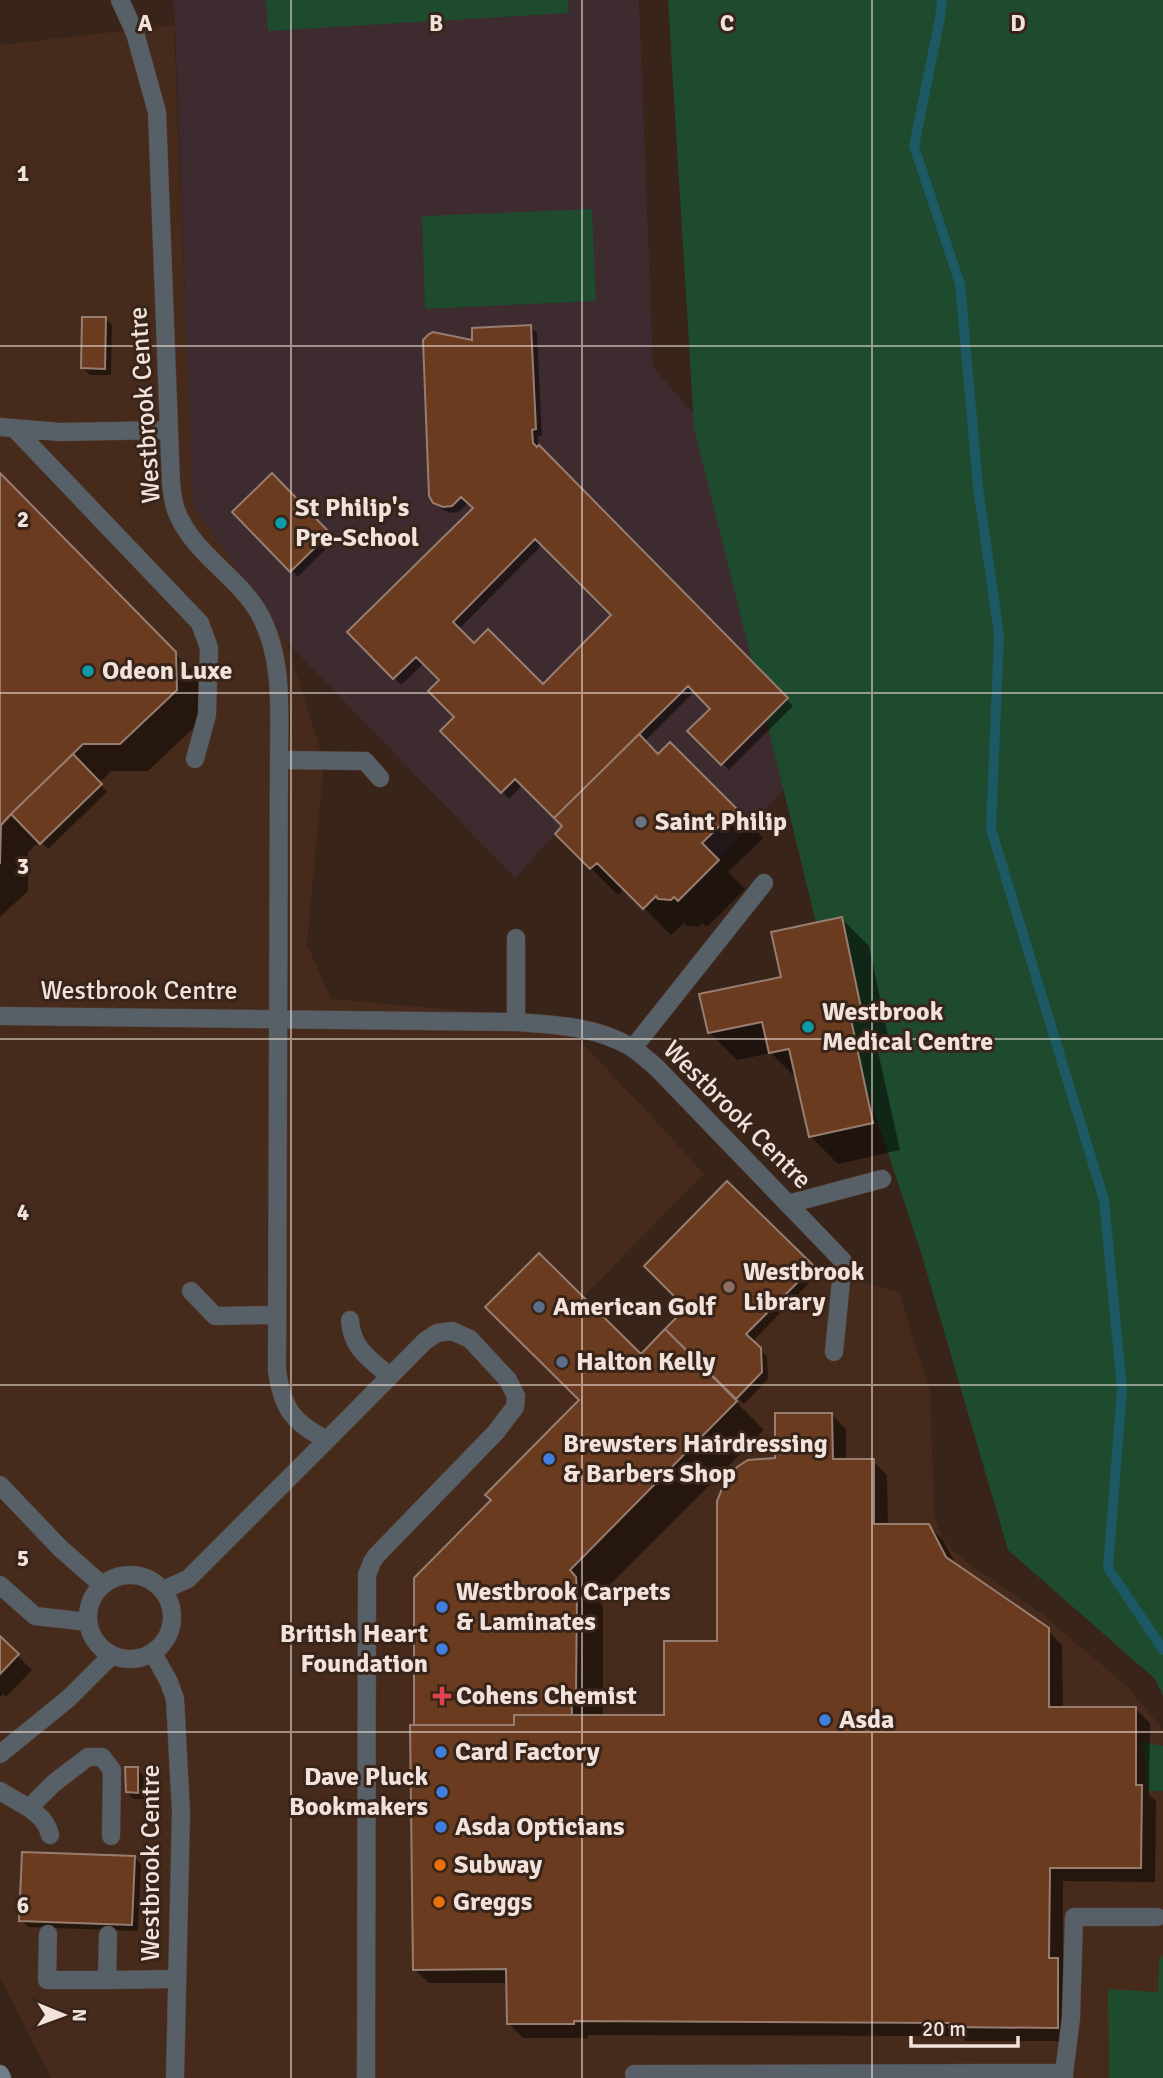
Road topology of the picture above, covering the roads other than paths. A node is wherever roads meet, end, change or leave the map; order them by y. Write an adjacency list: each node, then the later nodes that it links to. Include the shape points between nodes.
1 (110, 0): 2 (street, Westbrook Centre)
2 (122, 6): 4 (street, Westbrook Centre, via 135,33 157,112)
3 (7, 428): 4 (street); 5 (street, via 200,623 209,648 207,715)
4 (169, 430): 6 (street, Westbrook Centre, via 171,483 184,529 242,590 271,639 277,664)
5 (195, 759)
6 (279, 760): 7 (street, via 365,761); 11 (street, Westbrook Centre)
7 (380, 778)
8 (764, 883): 13 (street)
9 (516, 938): 12 (street)
10 (0, 1016): 11 (street, Westbrook Centre)
11 (278, 1018): 12 (street, Westbrook Centre); 17 (street, Westbrook Centre)
12 (516, 1023): 13 (street, Westbrook Centre, via 576,1027)
13 (633, 1048): 15 (street, Westbrook Centre)
14 (882, 1179): 15 (street)
15 (788, 1204): 19 (street, Westbrook Centre, via 843,1261)
16 (191, 1291): 17 (street, via 215,1316)
17 (276, 1315): 21 (street, Westbrook Centre, via 282,1398 290,1413)
18 (350, 1320): 20 (street, via 351,1335 366,1356)
19 (834, 1352)
20 (390, 1376): 21 (street); 42 (street, via 437,1332 452,1331 470,1339 508,1380 516,1396 514,1407 496,1432 376,1556 367,1575)
21 (327, 1440): 25 (street, via 188,1579)
22 (0, 1485): 24 (street)
23 (0, 1585): 26 (street, via 35,1616)
24 (102, 1585): 25 (street, via 113,1578 141,1576); 26 (street, via 88,1609)
25 (163, 1590): 27 (street, via 173,1617 171,1631)
26 (88, 1622): 28 (street, via 92,1636)
27 (153, 1653): 28 (street, via 140,1659); 37 (street, Westbrook Centre, via 175,1699 181,1812)
28 (111, 1656): 29 (street, via 69,1698)
29 (0, 1754)
30 (0, 1791): 31 (street)
31 (29, 1808): 32 (street, via 48,1825); 33 (street, via 88,1756 102,1757 112,1770)
32 (50, 1835)
33 (111, 1836)
34 (1157, 1917): 40 (street, via 1074,1917 1072,2018)
35 (48, 1934): 38 (street, via 47,1980)
36 (108, 1935): 38 (street)
37 (177, 1979): 38 (street); 41 (street, Westbrook Centre)
38 (107, 1980)
39 (634, 2074): 40 (street)
40 (1064, 2075)
41 (175, 2078)
42 (366, 2078)

